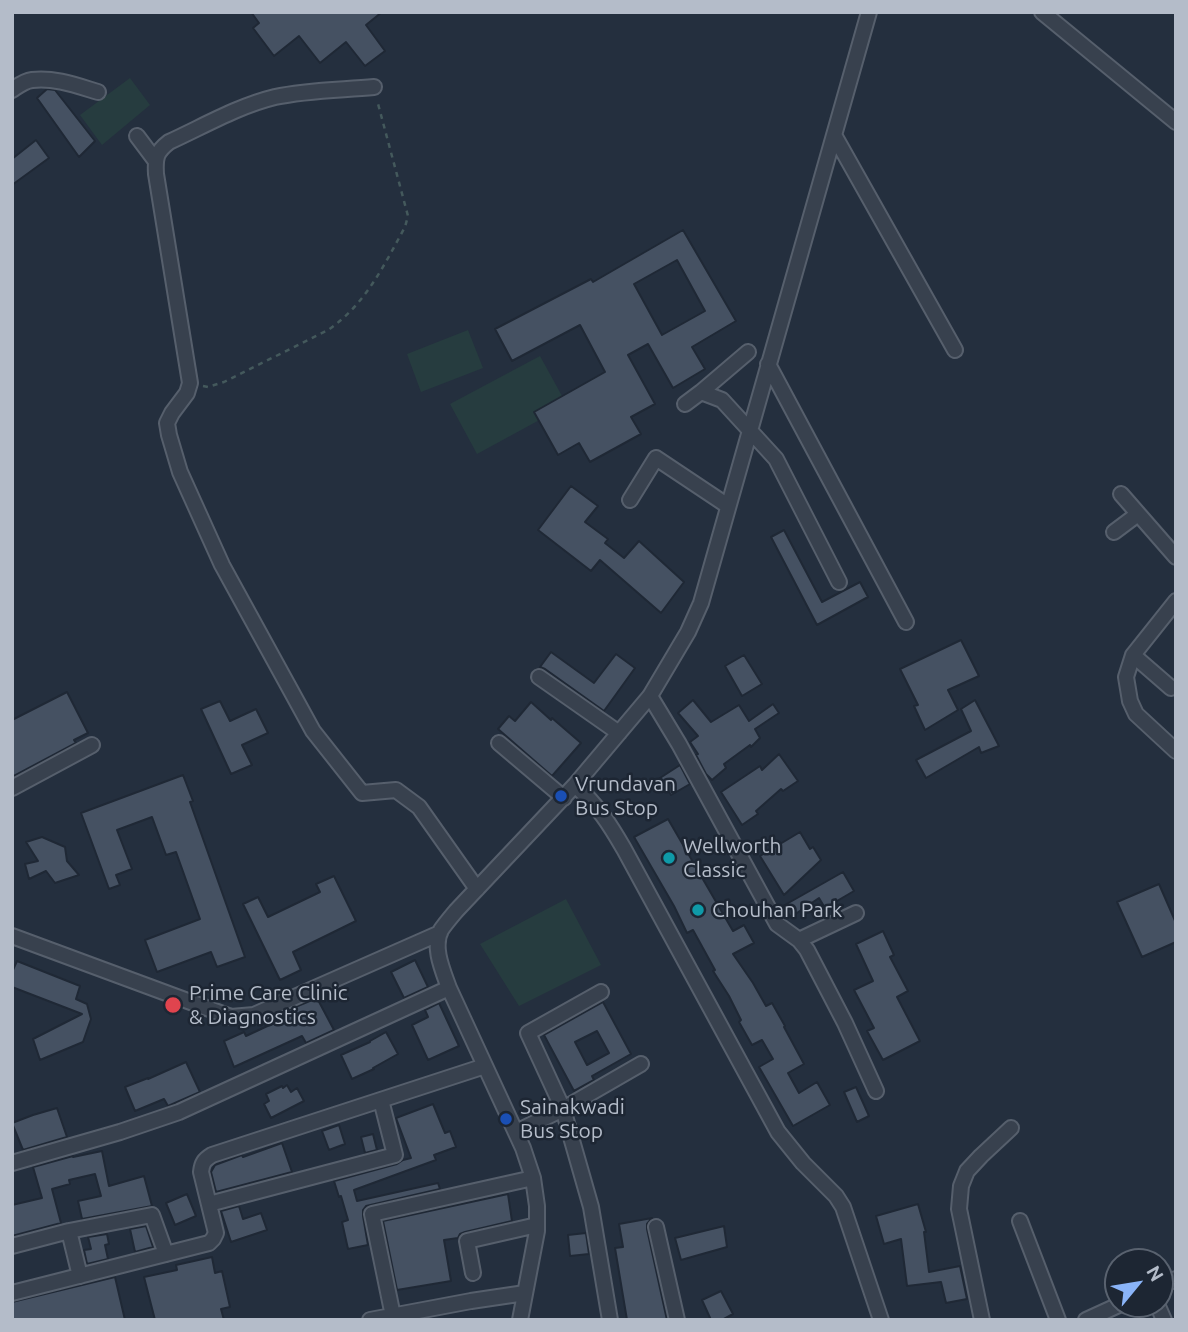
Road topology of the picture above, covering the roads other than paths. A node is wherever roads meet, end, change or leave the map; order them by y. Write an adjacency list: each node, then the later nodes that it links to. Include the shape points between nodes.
1 (869, 12): 7 (street)
2 (1042, 12): 6 (street)
3 (374, 87): 9 (street, via 274,97 169,142)
4 (12, 90): 5 (street, via 32,80)
5 (98, 92)
6 (1176, 122)
7 (834, 135): 10 (street); 12 (street)
8 (137, 136): 9 (street)
9 (155, 160): 36 (street, via 190,383 167,423 180,471 222,565 313,731 362,793 396,790 419,807)
10 (955, 350)
11 (748, 352): 13 (street)
12 (768, 364): 15 (street); 24 (street)
13 (701, 392): 14 (street); 15 (street, via 722,400)
14 (685, 404)
15 (750, 429): 18 (street); 22 (street, via 776,460)
16 (1121, 494): 19 (street)
17 (630, 500): 18 (street, via 656,458)
18 (728, 506): 28 (street, via 701,603)
19 (1138, 514): 20 (street); 21 (street)
20 (1114, 532)
21 (1176, 557)
22 (839, 582)
23 (1176, 601): 25 (street)
24 (906, 622)
25 (1133, 655): 27 (street); 30 (street, via 1126,677 1129,701 1136,714)
26 (539, 677): 29 (street)
27 (1171, 688)
28 (649, 696): 29 (street); 40 (street, via 777,924)
29 (618, 733): 33 (street)
30 (1173, 742)
31 (499, 743): 35 (street)
32 (92, 745): 34 (street)
33 (575, 785): 35 (street); 69 (street, via 610,824 778,1132 843,1207)
34 (12, 788)
35 (564, 798): 36 (street)
36 (477, 889): 38 (street)
37 (856, 913): 40 (street)
38 (440, 933): 39 (street, via 254,1015 232,1017); 41 (street, via 440,964)
39 (12, 936)
40 (799, 940): 45 (street)
41 (449, 988): 44 (street); 50 (street, via 180,1112)
42 (601, 992): 47 (street, via 528,1033)
43 (641, 1064): 47 (street)
44 (485, 1066): 46 (street); 49 (street)
45 (876, 1091)
46 (381, 1100): 52 (street, via 207,1158 201,1172); 52 (street, via 395,1155)
47 (563, 1109): 49 (street); 67 (street, via 591,1207)
48 (1011, 1128): 70 (street, via 967,1171 961,1186 958,1209)
49 (516, 1132): 51 (street)
50 (12, 1163)
51 (533, 1178): 54 (street); 64 (street, via 372,1214)
52 (209, 1204): 58 (street, via 216,1233 213,1239)
53 (1020, 1221): 71 (street)
54 (537, 1225): 59 (street, via 467,1241); 62 (street)
55 (656, 1227): 68 (street)
56 (69, 1231): 57 (street); 58 (street, via 152,1215); 60 (street)
57 (12, 1246)
58 (166, 1254): 60 (street)
59 (473, 1273)
60 (80, 1276): 61 (street)
61 (12, 1293)
62 (525, 1293): 64 (street); 66 (street)
63 (1104, 1312): 72 (street)
64 (393, 1316): 65 (street)
65 (369, 1320)
66 (520, 1320)
67 (610, 1320)
68 (677, 1320)
69 (881, 1320)
70 (982, 1320)
71 (1058, 1320)
72 (1086, 1320)

